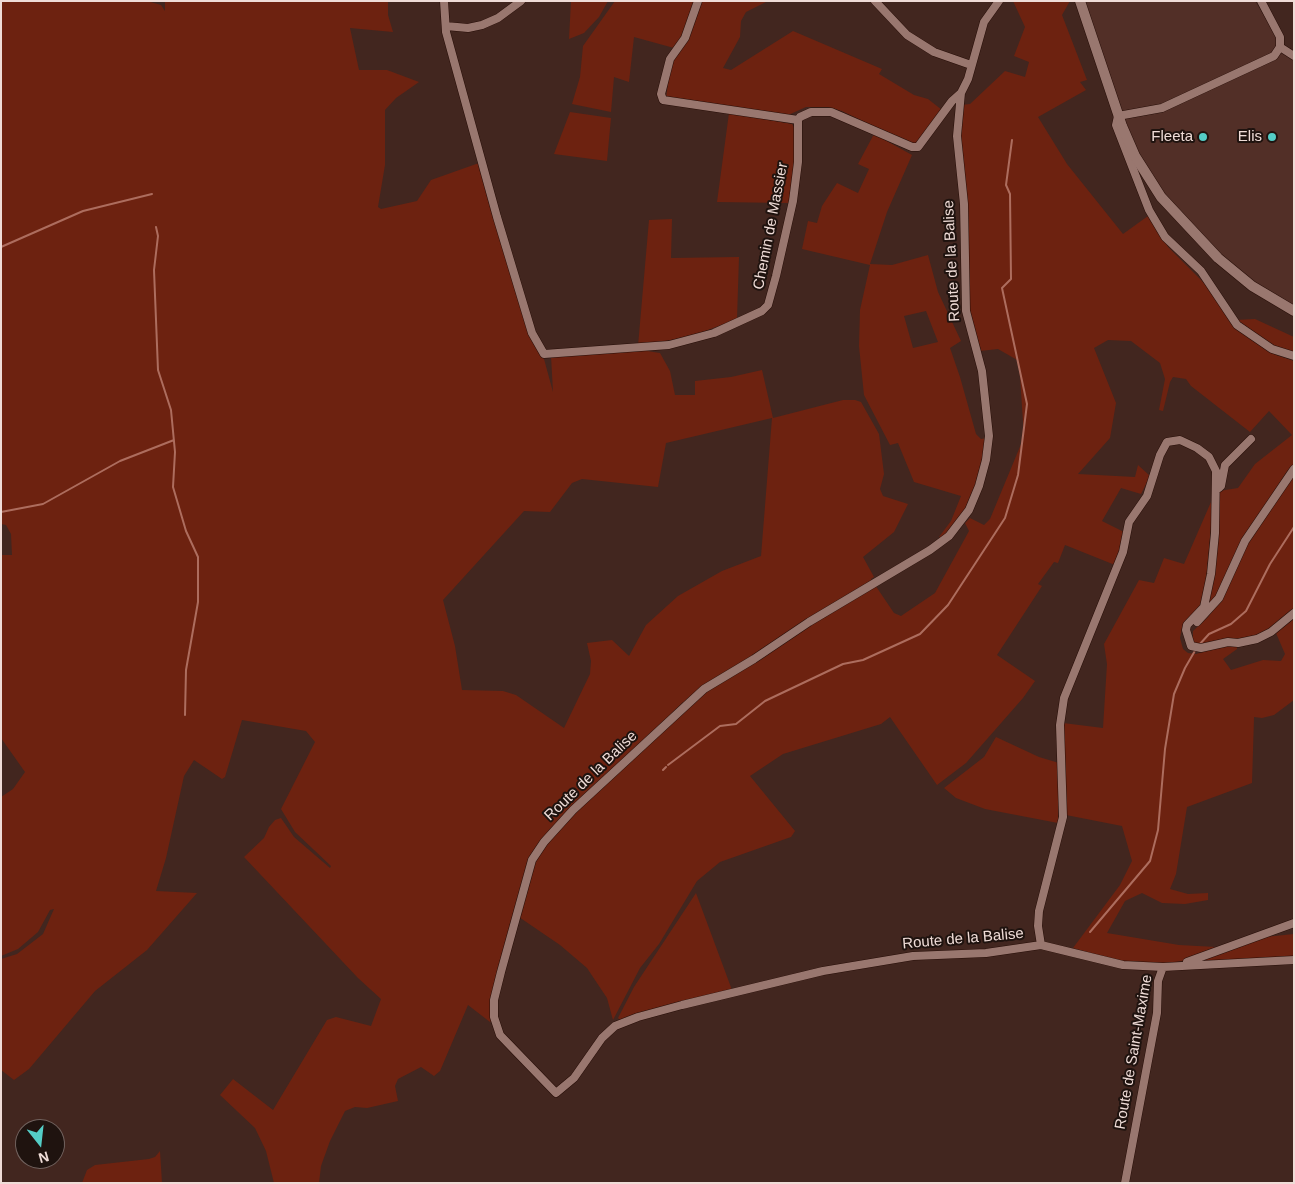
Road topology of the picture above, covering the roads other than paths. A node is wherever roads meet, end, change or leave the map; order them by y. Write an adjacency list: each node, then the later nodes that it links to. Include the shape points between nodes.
1 (444, 1): 8 (street, Chemin de Massier)
2 (522, 1): 8 (street, via 482,25 468,28)
3 (698, 1): 14 (street, via 685,38 670,59 661,94 663,100)
4 (876, 1): 11 (street, via 907,35 934,52)
5 (999, 1): 11 (street, via 984,22)
6 (1080, 1): 13 (street)
7 (1261, 1): 9 (street, via 1278,31)
8 (446, 26): 14 (street, Chemin de Massier, via 513,273 532,333 544,354 669,345 714,333 762,311 768,305 793,201 798,162)
9 (1280, 48): 10 (street); 13 (street, via 1265,62 1173,103 1143,113)
10 (1294, 56)
11 (971, 65): 12 (street)
12 (961, 93): 14 (street, via 916,148 831,112 805,114); 23 (street, Route de la Balise, via 957,136 964,204 966,311 982,371 989,436 979,486 969,510 949,536 930,550 704,689 573,810 532,860 498,981 494,1017 500,1035 556,1093 574,1078 610,1030 638,1017 844,967 913,956)
13 (1118, 116): 15 (street, via 1140,164 1173,212 1230,268 1252,286); 16 (street, via 1116,125 1122,144 1153,218 1165,237 1201,271 1237,325 1272,349)
14 (798, 120)
15 (1294, 311)
16 (1294, 356)
17 (1252, 439): 19 (street, via 1225,465 1221,486)
18 (1294, 469): 21 (street, via 1245,541 1219,598)
19 (1217, 489): 21 (street, via 1207,598 1204,607 1187,625); 23 (street, via 1216,471 1209,457 1180,440 1172,440 1164,446 1147,496 1129,522 1123,552 1075,668 1061,712 1063,817 1039,911)
20 (1294, 613): 21 (street, via 1271,632 1238,643 1198,648 1190,643)
21 (1188, 633)
22 (1294, 923): 25 (street)
23 (1041, 945): 26 (street, via 1122,965)
24 (1294, 960): 25 (street, Route de Saint-Maxime)
25 (1178, 965): 26 (street, Route de Saint-Maxime)
26 (1163, 966): 27 (street, Route de Saint-Maxime)
27 (1125, 1183)

